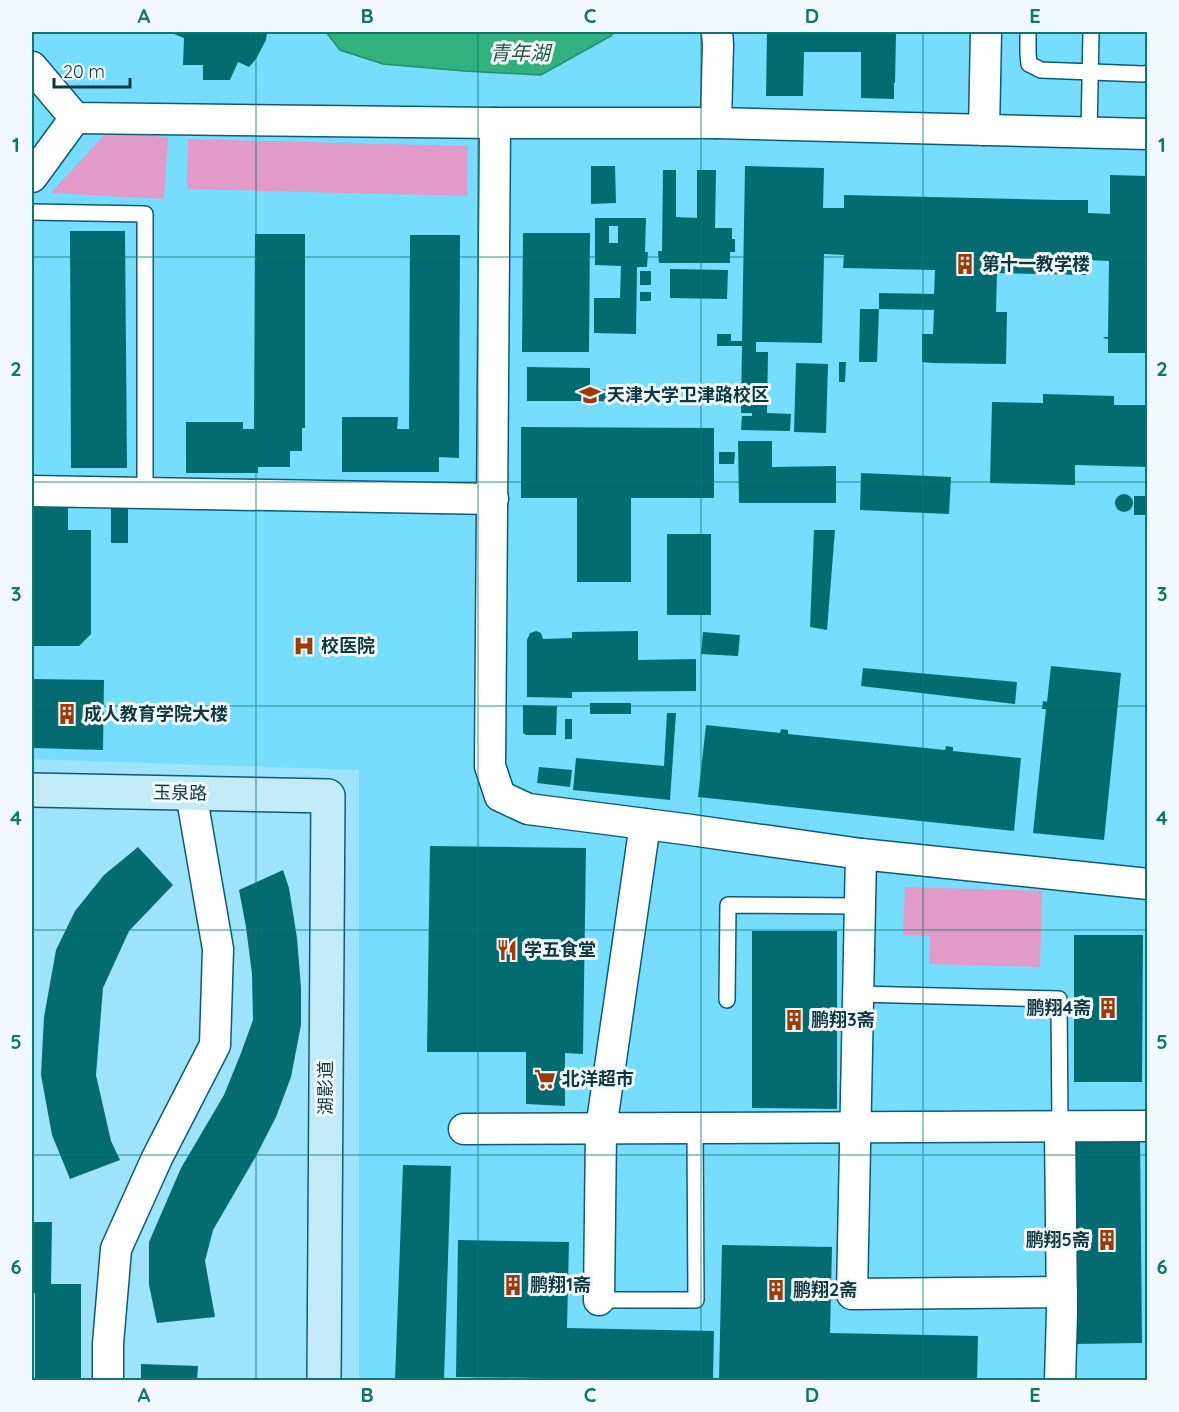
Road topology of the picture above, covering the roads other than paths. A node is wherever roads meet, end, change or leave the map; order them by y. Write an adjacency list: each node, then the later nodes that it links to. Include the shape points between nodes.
1 (717, 32): 10 (street)
2 (986, 32): 11 (street)
3 (1028, 32): 6 (lane, via 1029,64 1041,70)
4 (1090, 32): 6 (lane)
5 (32, 67): 8 (street)
6 (1090, 72): 7 (lane); 12 (lane)
7 (1148, 73)
8 (75, 118): 9 (street); 14 (street)
9 (495, 123): 10 (street); 18 (street)
10 (716, 123): 11 (street)
11 (984, 130): 12 (street)
12 (1089, 133): 13 (street)
13 (1148, 134)
14 (32, 177)
15 (32, 212): 17 (lane, via 145,214)
16 (32, 491): 17 (street)
17 (145, 493): 18 (street)
18 (493, 499): 23 (street, via 490,766 500,796 528,810)
19 (32, 790): 20 (street, 玉泉路)
20 (193, 802): 21 (street, 玉泉路); 22 (street, 玉泉路); 37 (street, via 218,949 214,1045 116,1249)
21 (328, 805): 38 (street, 湖影道)
22 (32, 807)
23 (645, 824): 24 (street); 34 (street)
24 (861, 854): 25 (street); 26 (street)
25 (1148, 884)
26 (860, 906): 27 (street); 28 (lane, via 728,905)
27 (858, 993): 29 (lane, via 1059,999); 31 (street)
28 (727, 1000)
29 (1060, 1126): 30 (street); 31 (street); 35 (street)
30 (1148, 1126)
31 (855, 1127): 32 (street); 35 (street, via 852,1294)
32 (695, 1128): 34 (street); 36 (lane, via 696,1300)
33 (464, 1129): 34 (street)
34 (601, 1130): 36 (street)
35 (1062, 1292): 39 (street)
36 (599, 1300)
37 (108, 1380)
38 (324, 1380)
39 (1060, 1380)

